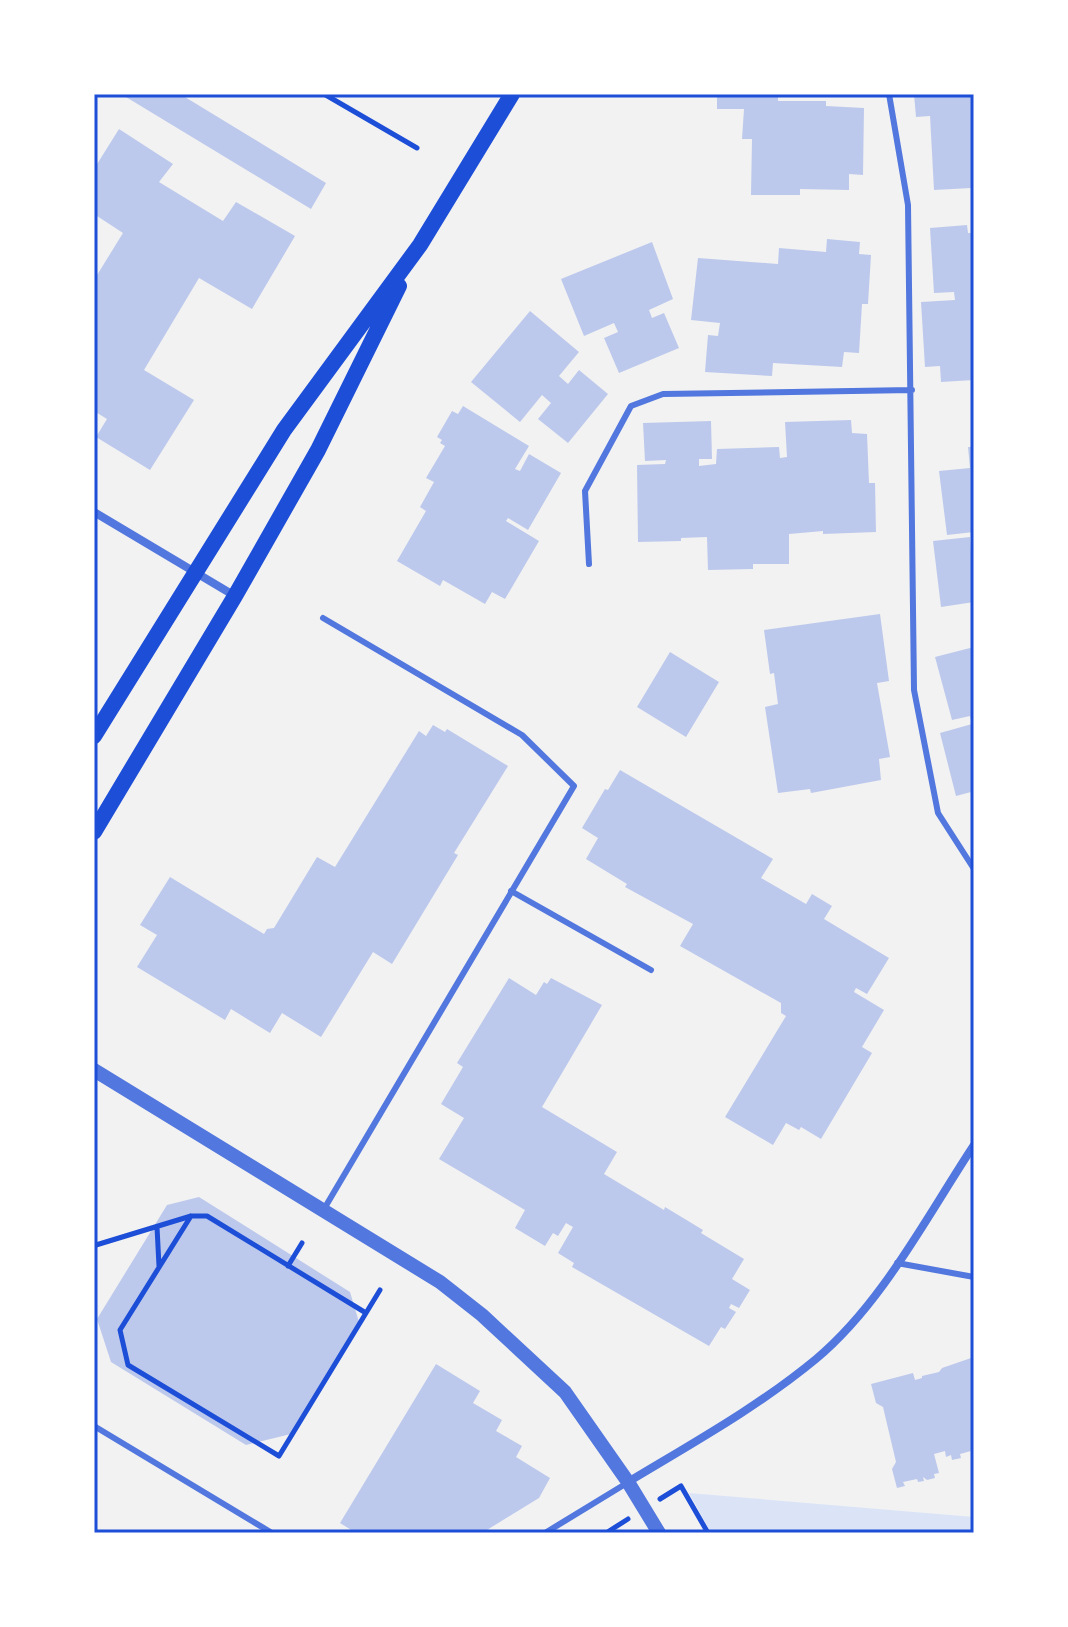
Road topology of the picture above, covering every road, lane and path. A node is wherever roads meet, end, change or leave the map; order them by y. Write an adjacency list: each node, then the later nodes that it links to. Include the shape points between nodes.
1 (324, 94): 4 (path)
2 (512, 94): 5 (main road)
3 (889, 94): 6 (lane, via 908,205)
4 (417, 148)
5 (420, 245): 9 (main road, via 284,430); 10 (main road, via 318,450)
6 (912, 390): 8 (lane, via 663,394 631,406 585,491); 14 (lane, via 914,690 938,813)
7 (94, 512): 9 (street)
8 (589, 564)
9 (196, 573): 10 (street); 12 (main road)
10 (235, 596): 13 (main road)
11 (323, 618): 15 (lane, via 522,735 574,786)
12 (94, 736)
13 (94, 832)
14 (974, 869)
15 (511, 891): 16 (lane); 19 (lane)
16 (651, 970)
17 (94, 1070): 19 (street)
18 (974, 1145): 24 (street)
19 (324, 1209): 31 (street, via 440,1282 516,1346 565,1392)
20 (191, 1216): 21 (path); 25 (path, via 207,1216); 26 (path)
21 (157, 1227): 23 (path); 26 (path)
22 (302, 1243): 25 (path)
23 (94, 1244)
24 (897, 1263): 27 (lane); 31 (street, via 870,1302 818,1358 750,1408)
25 (288, 1266): 29 (path)
26 (159, 1267): 29 (path, via 120,1330 128,1365 279,1456)
27 (974, 1277)
28 (380, 1290): 29 (path)
29 (366, 1313)
30 (94, 1426): 33 (lane)
31 (628, 1482): 34 (lane); 35 (street)
32 (681, 1486): 36 (path)
33 (272, 1533)
34 (545, 1533)
35 (659, 1533)
36 (708, 1533)
37 (789, 1533): 38 (path)
38 (827, 1533)

